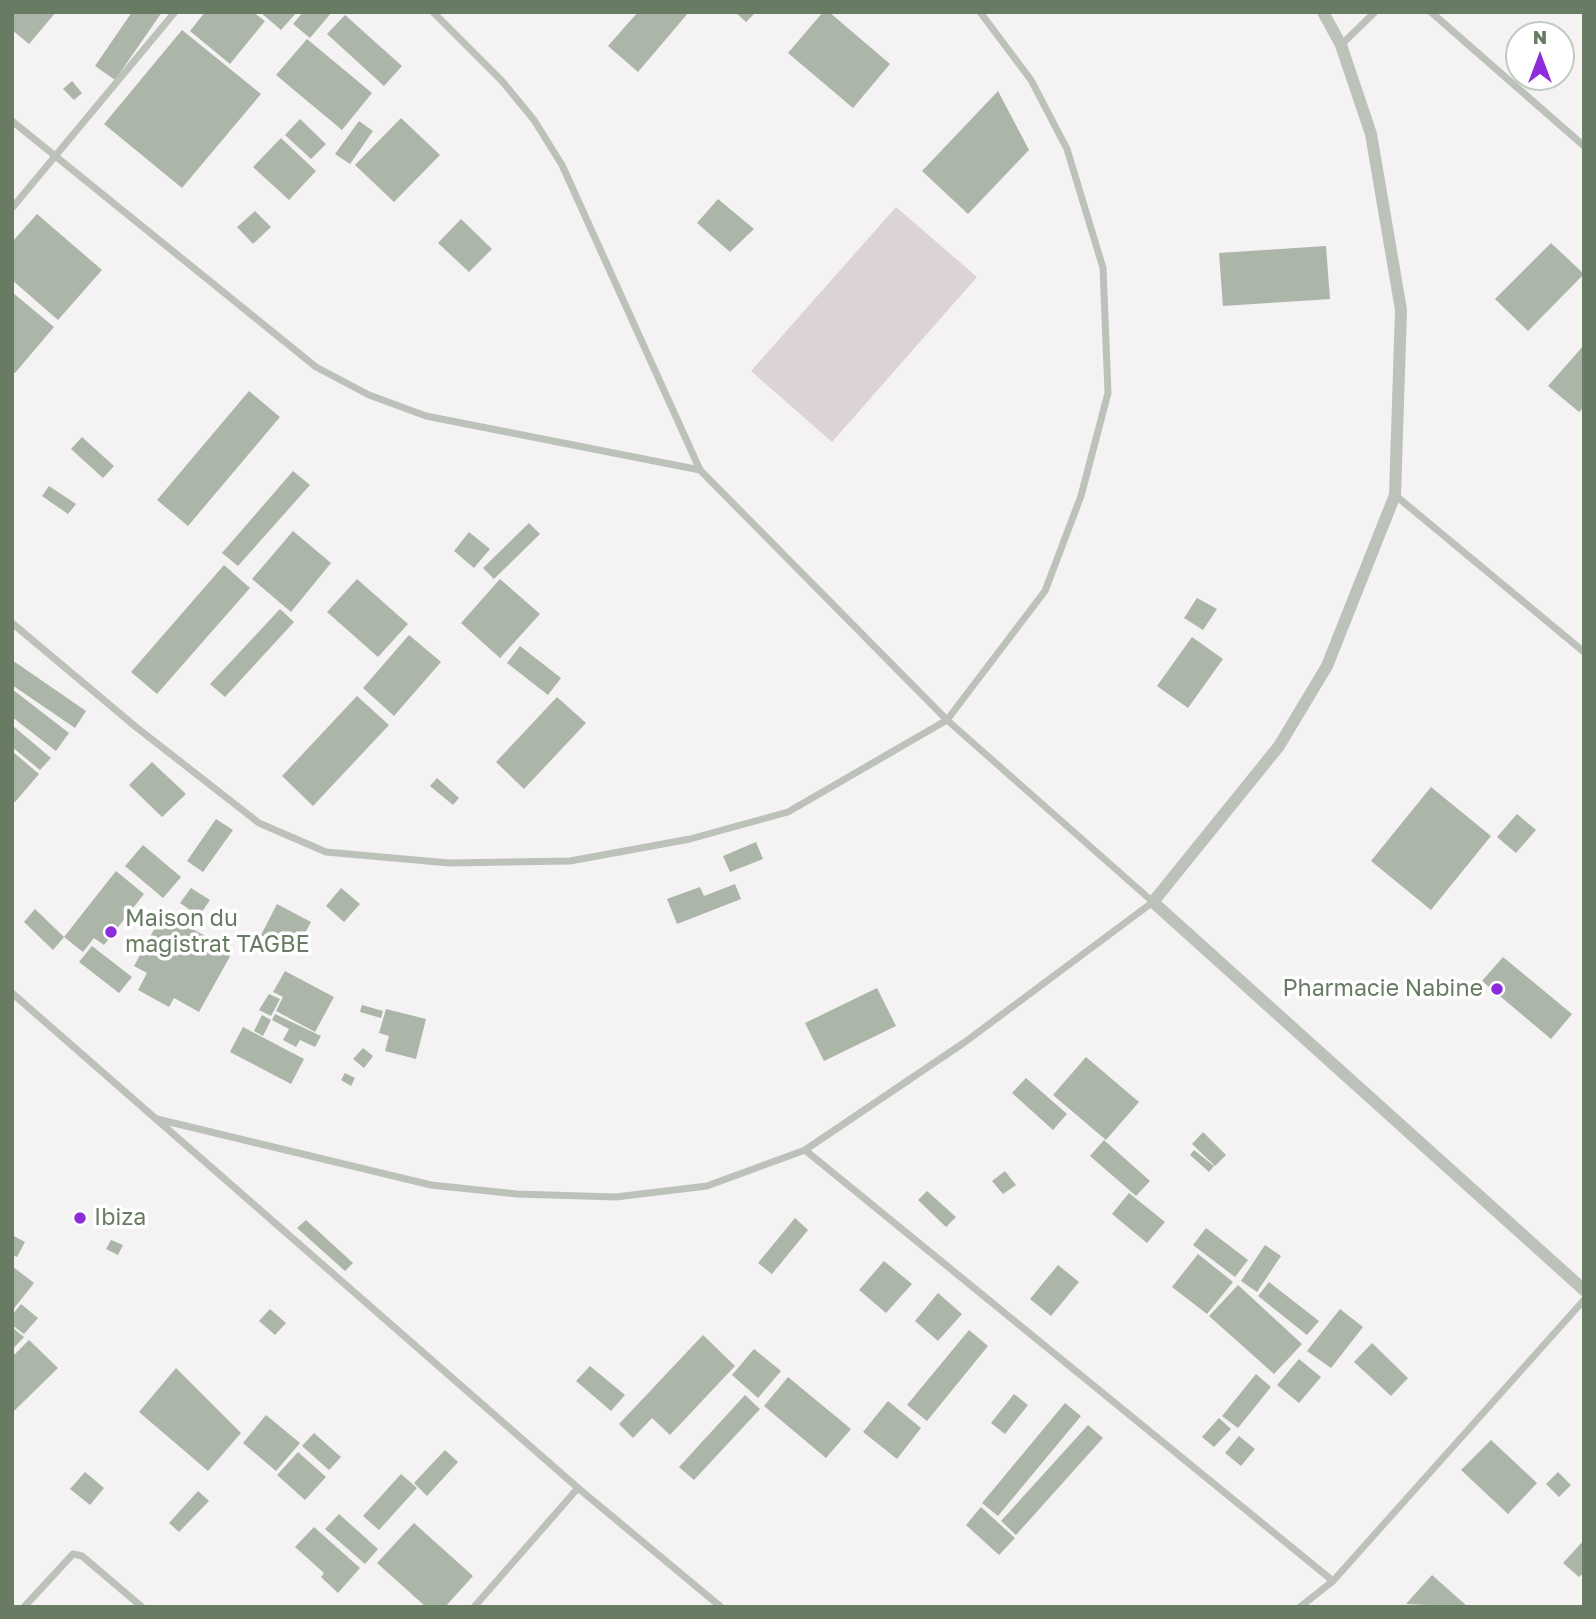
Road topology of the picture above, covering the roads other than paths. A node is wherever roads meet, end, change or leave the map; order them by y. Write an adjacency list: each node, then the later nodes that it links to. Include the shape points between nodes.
1 (175, 12): 10 (street)
2 (433, 12): 12 (street, via 502,82 562,165)
3 (980, 12): 16 (street, via 1031,80 1067,149 1103,268 1108,393 1081,496 1045,592)
4 (1323, 12): 7 (street)
5 (1375, 12): 7 (street)
6 (1431, 12): 9 (street)
7 (1341, 45): 13 (street, via 1371,134 1401,310)
8 (12, 121): 10 (street)
9 (1584, 146)
10 (57, 155): 11 (street); 12 (street, via 316,367 369,395 426,415)
11 (12, 208)
12 (700, 470): 16 (street)
13 (1395, 495): 15 (street); 17 (street, via 1327,666 1279,746)
14 (12, 623): 16 (street, via 260,823 326,852 449,863 570,861 690,839 788,812)
15 (1584, 652)
16 (947, 720): 17 (street)
17 (1153, 902): 20 (street, via 965,1042); 21 (street)
18 (12, 993): 19 (street)
19 (157, 1119): 20 (street, via 431,1185 517,1194 616,1197 707,1186); 23 (street)
20 (805, 1150): 24 (street)
21 (1584, 1290)
22 (1584, 1300): 24 (street)
23 (578, 1488): 27 (street); 28 (street)
24 (1333, 1581): 29 (street)
25 (24, 1607): 26 (street, via 76,1553)
26 (142, 1607)
27 (474, 1607)
28 (721, 1607)
29 (1300, 1607)

